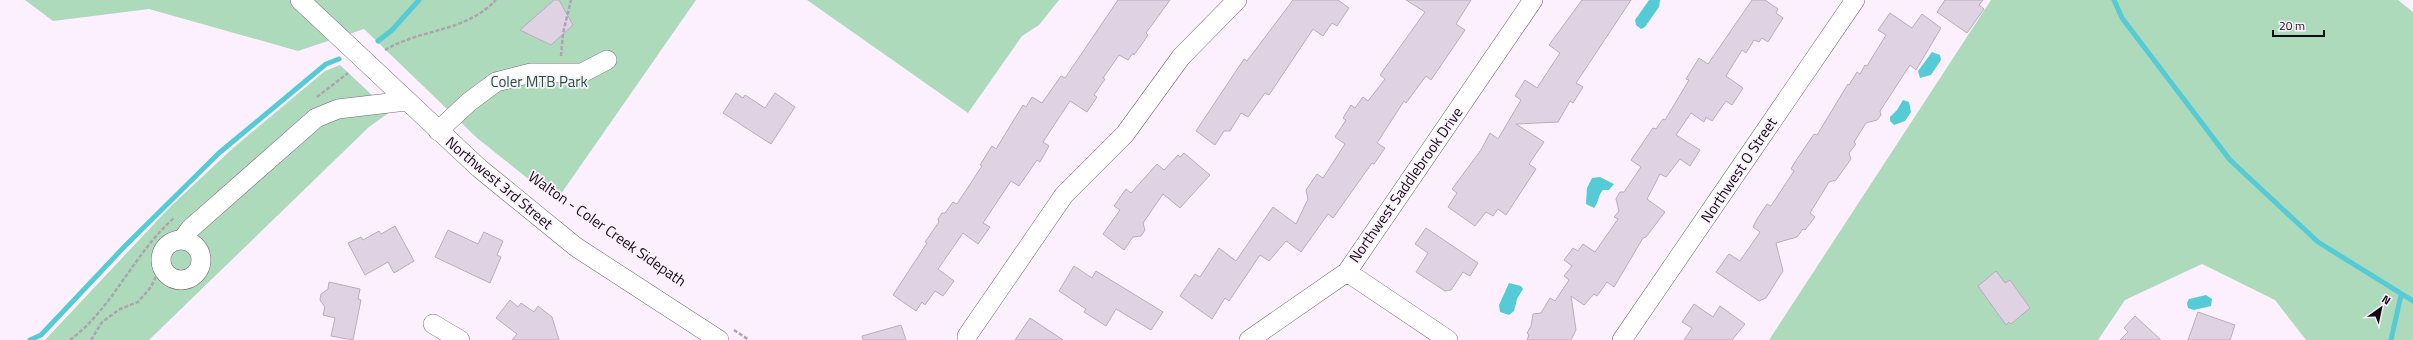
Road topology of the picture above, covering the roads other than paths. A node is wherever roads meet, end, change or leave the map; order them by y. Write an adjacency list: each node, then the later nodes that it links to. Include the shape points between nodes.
1 (300, 0): 6 (street, Northwest 3rd Street)
2 (1237, 0): 13 (street, via 1181,57 1125,134 1064,195 967,336)
3 (1533, 0): 9 (street, Northwest Saddlebrook Drive)
4 (1855, 0): 16 (street, Northwest O Street)
5 (607, 60): 7 (street, via 582,73 531,73 496,82 469,102)
6 (406, 101): 7 (street, Northwest 3rd Street); 8 (street, via 338,109 316,118 190,229)
7 (438, 131): 11 (street, Northwest 3rd Street, via 479,168 576,246)
8 (182, 240): 8 (street, via 198,249 201,261 196,272 186,279 167,274 162,262 165,249 175,241)
9 (1346, 272): 14 (street, Northwest Saddlebrook Drive); 15 (street)
10 (433, 324): 12 (street)
11 (724, 333)
12 (460, 340)
13 (967, 340)
14 (1249, 340)
15 (1448, 340)
16 (1622, 340)

